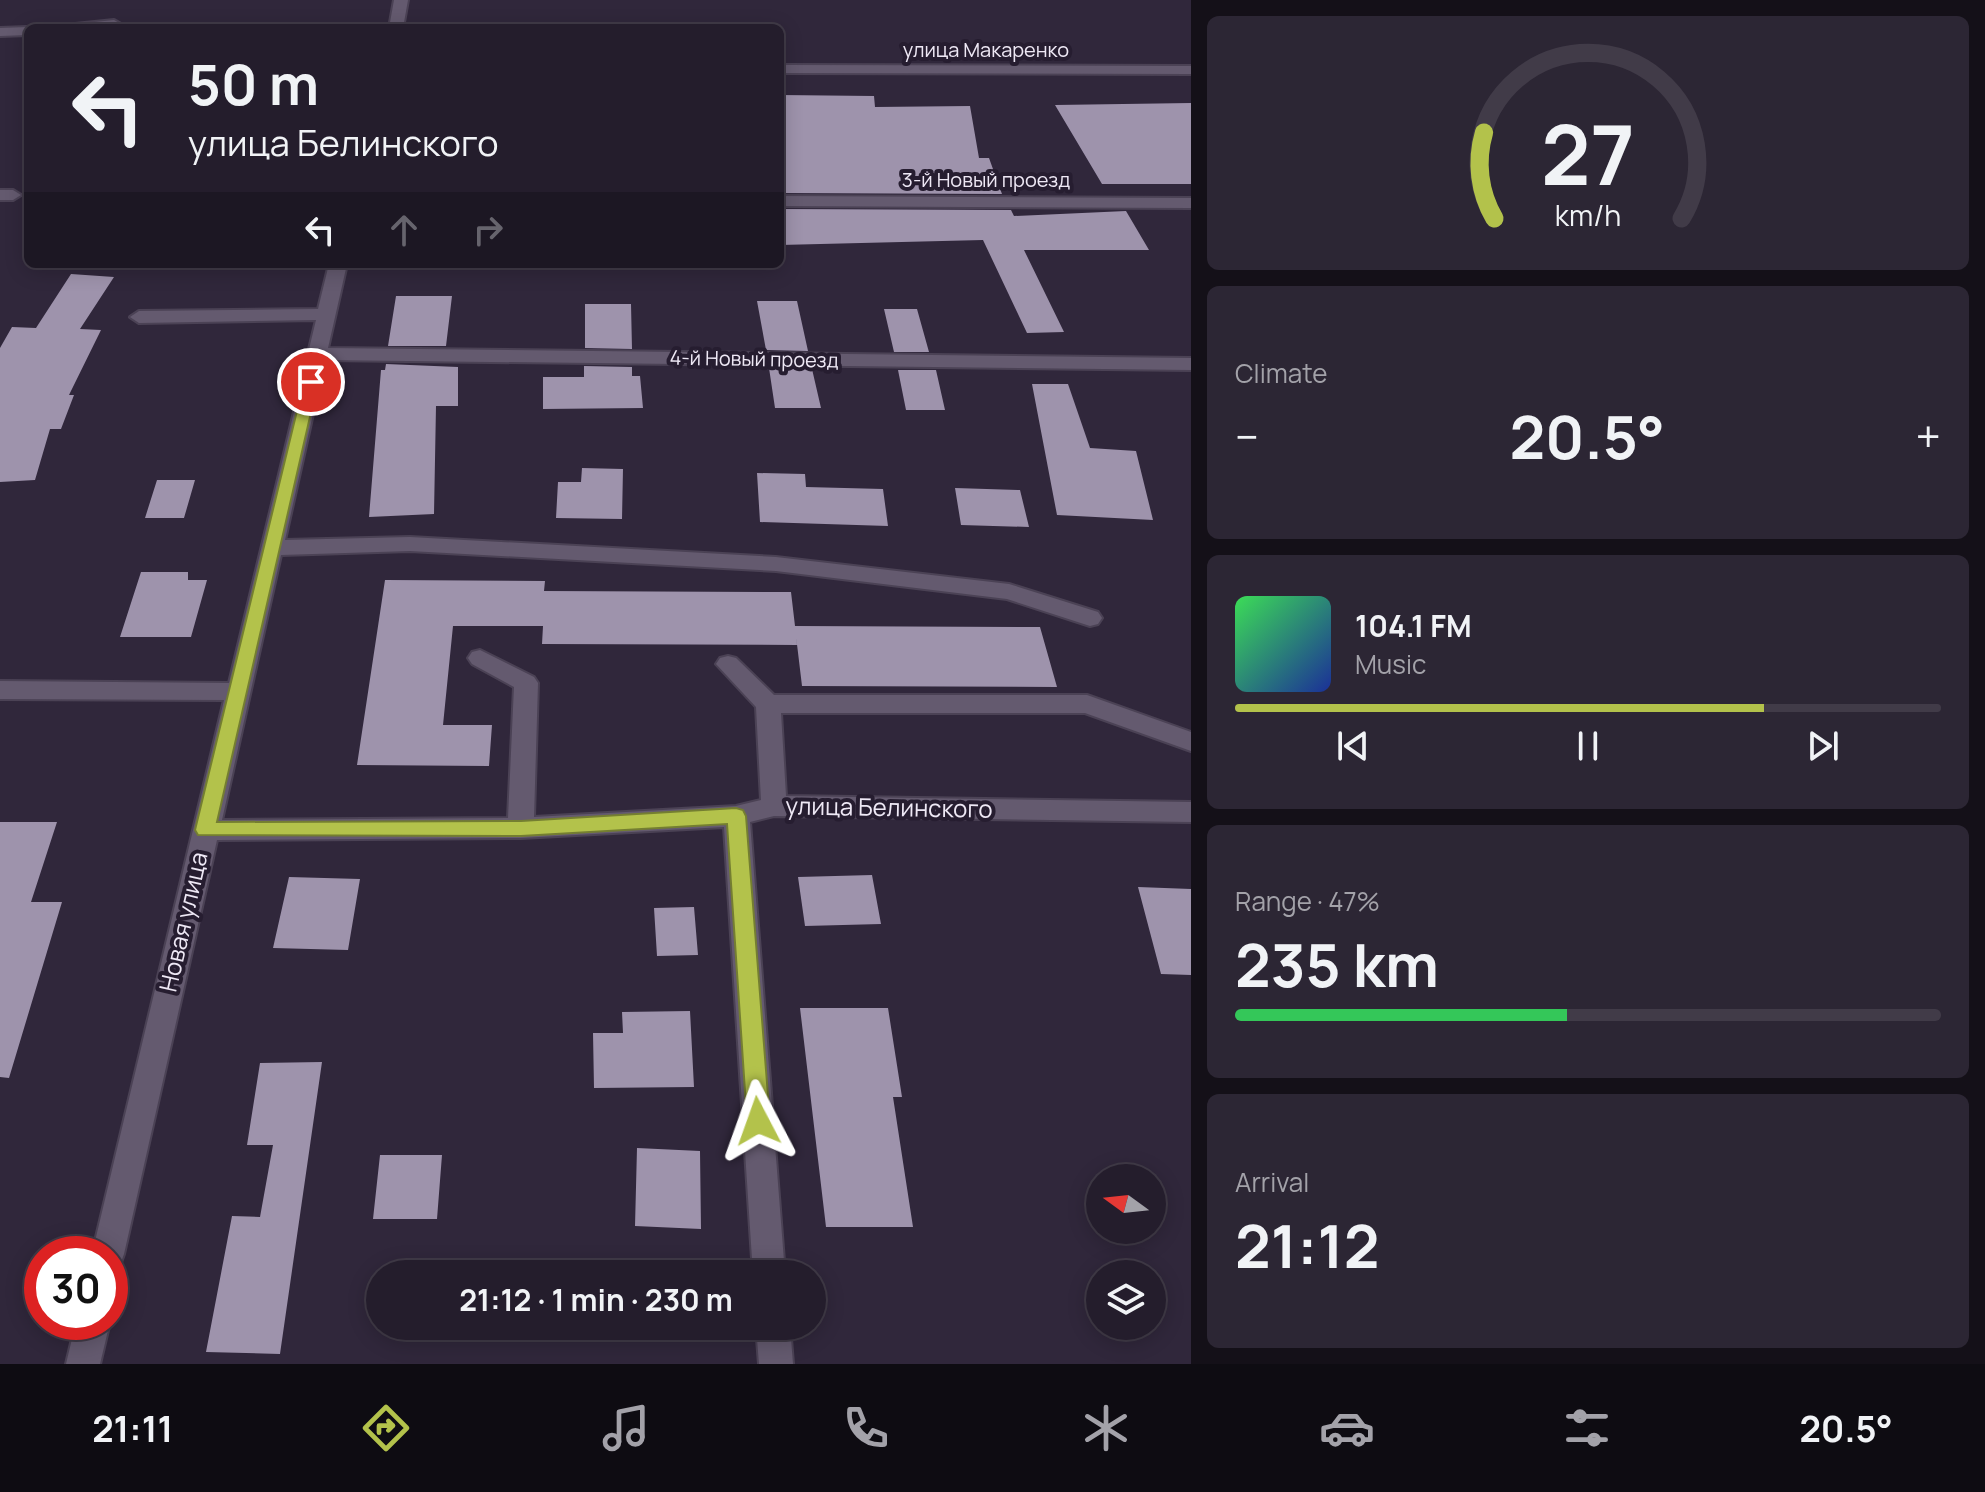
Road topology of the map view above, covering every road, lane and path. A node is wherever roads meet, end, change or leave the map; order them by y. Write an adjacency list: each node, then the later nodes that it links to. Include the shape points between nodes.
1 (401, 0): 2 (street)
2 (397, 24)
3 (24, 31): 4 (street)
4 (0, 32)
5 (784, 69): 6 (street, улица Макаренко)
6 (1191, 70)
7 (784, 201): 8 (street, 3-й Новый проезд)
8 (1191, 203)
9 (337, 268): 10 (street, Новая улица)
10 (327, 314): 11 (street); 12 (street, Новая улица)
11 (139, 317)
12 (318, 354): 13 (street, 4-й Новый проезд); 14 (street, Новая улица)
13 (1191, 364)
14 (270, 548): 15 (street, via 410,544 776,564 1009,592); 19 (street, Новая улица)
15 (1090, 618)
16 (480, 658): 25 (street, via 526,683)
17 (728, 664): 20 (street)
18 (0, 690): 19 (street)
19 (237, 692): 26 (street, Новая улица)
20 (768, 704): 21 (street, via 1087,704); 22 (street)
21 (1191, 742)
22 (774, 806): 23 (street, улица Белинского); 24 (street, улица Белинского)
23 (1191, 812)
24 (736, 816): 25 (street, улица Белинского); 28 (street)
25 (521, 828): 26 (street, улица Белинского)
26 (205, 830): 27 (street, Новая улица)
27 (112, 1236)
28 (768, 1260)
29 (89, 1340): 31 (street)
30 (774, 1340): 32 (street)
31 (83, 1364)
32 (776, 1364)

